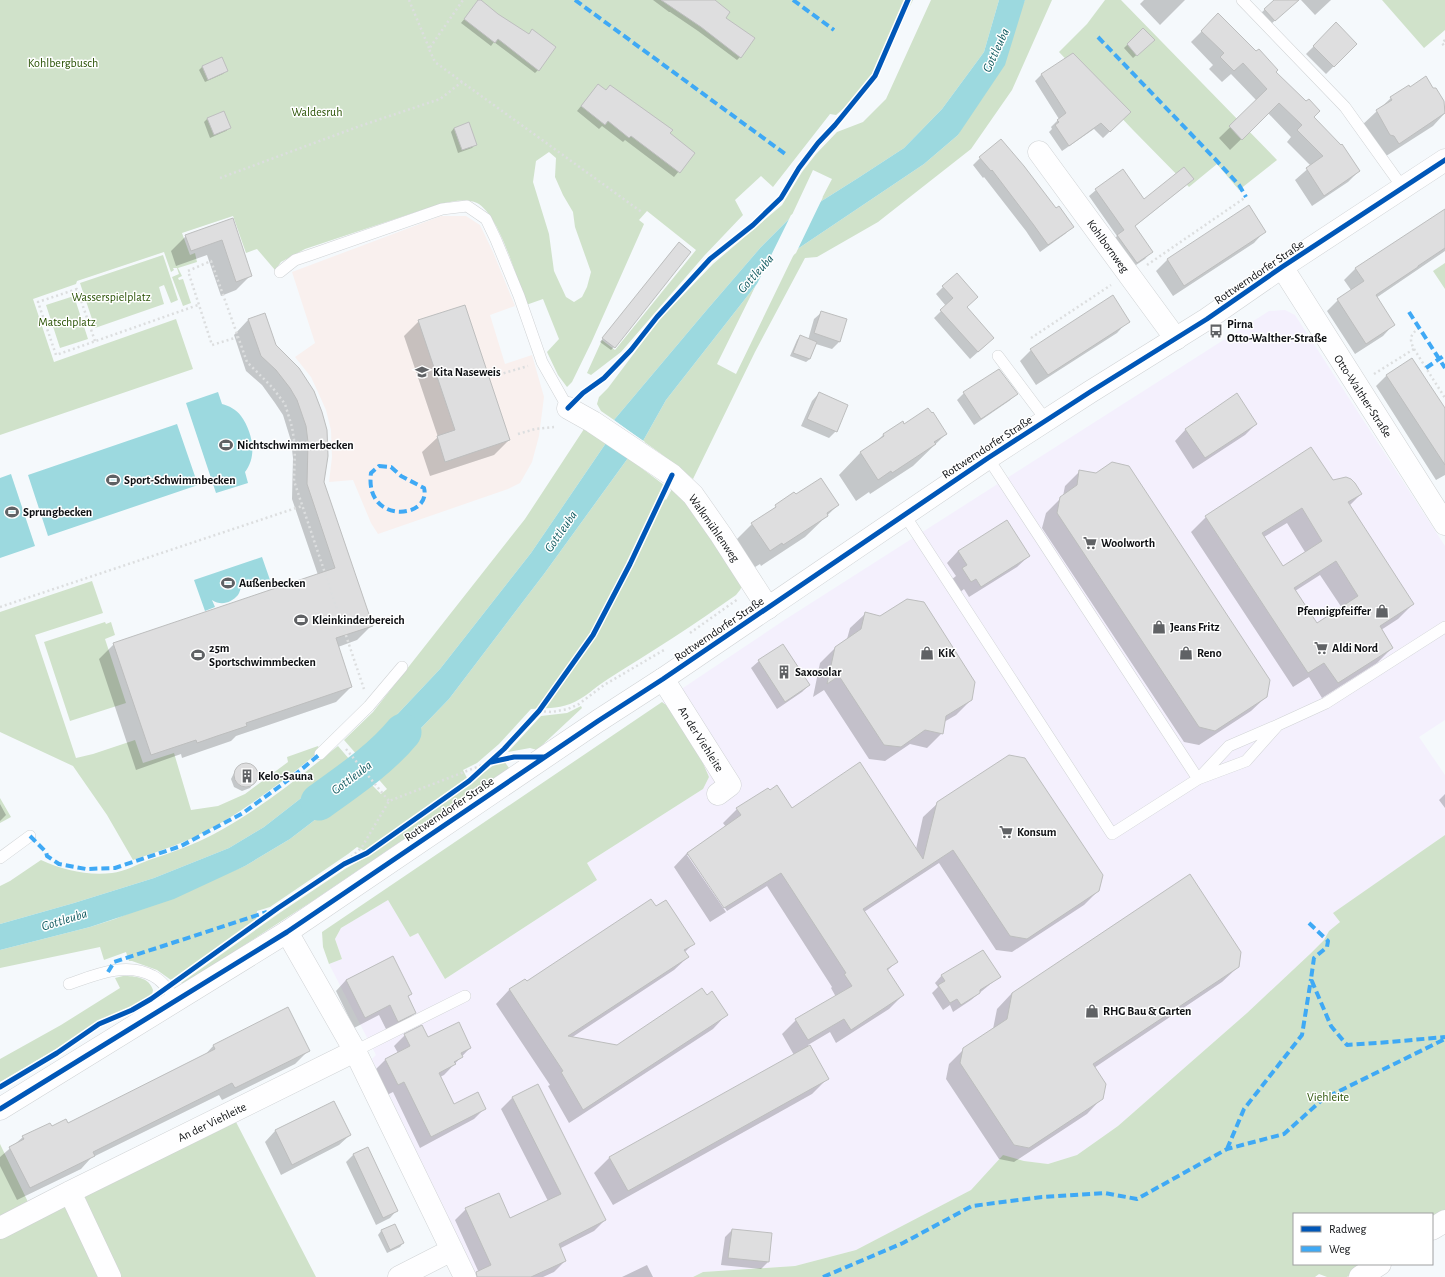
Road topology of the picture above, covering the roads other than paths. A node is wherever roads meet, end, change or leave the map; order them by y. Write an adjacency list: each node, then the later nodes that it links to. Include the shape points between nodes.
1 (1242, 0): 4 (lane, via 1345,106)
2 (1039, 152): 7 (street, Kohlbornweg)
3 (1445, 160): 4 (street, Rottwerndorfer Straße)
4 (1403, 188): 5 (street, Rottwerndorfer Straße)
5 (1282, 267): 7 (street, Rottwerndorfer Straße); 13 (street, Otto-Walther-Straße)
6 (280, 272): 9 (lane, via 295,260 317,252 442,209 467,206 486,219 519,296 542,362)
7 (1176, 339): 10 (street, Rottwerndorfer Straße)
8 (998, 356): 10 (lane)
9 (568, 408): 14 (street, Walkmühlenweg, via 672,475 694,495)
10 (1046, 420): 11 (street, Rottwerndorfer Straße)
11 (988, 458): 12 (street, Rottwerndorfer Straße); 20 (lane)
12 (904, 514): 14 (street, Rottwerndorfer Straße); 20 (lane, via 1112,834)
13 (1445, 524)
14 (768, 608): 17 (street, Rottwerndorfer Straße)
15 (1445, 627): 18 (lane, via 1326,703)
16 (402, 667): 19 (lane, via 369,706)
17 (663, 679): 21 (street, An der Viehleite, via 730,785); 24 (street, Rottwerndorfer Straße, via 598,720)
18 (1278, 725): 20 (lane, via 1229,746); 20 (lane, via 1246,761)
19 (320, 754)
20 (1198, 779)
21 (718, 794)
22 (30, 836): 23 (lane)
23 (0, 858)
24 (287, 932): 27 (street, Rottwerndorfer Straße); 28 (street)
25 (69, 984): 27 (lane, via 126,968 154,976)
26 (465, 996): 28 (lane, An der Viehleite)
27 (176, 1001): 29 (street, Rottwerndorfer Straße)
28 (355, 1051): 30 (street, An der Viehleite); 34 (street)
29 (0, 1109)
30 (70, 1192): 32 (street, An der Viehleite); 36 (street)
31 (1445, 1221): 33 (street)
32 (0, 1228)
33 (1433, 1228)
34 (452, 1250): 37 (street); 38 (street)
35 (1378, 1265): 39 (street)
36 (110, 1277)
37 (399, 1277)
38 (465, 1277)
39 (1360, 1277)

